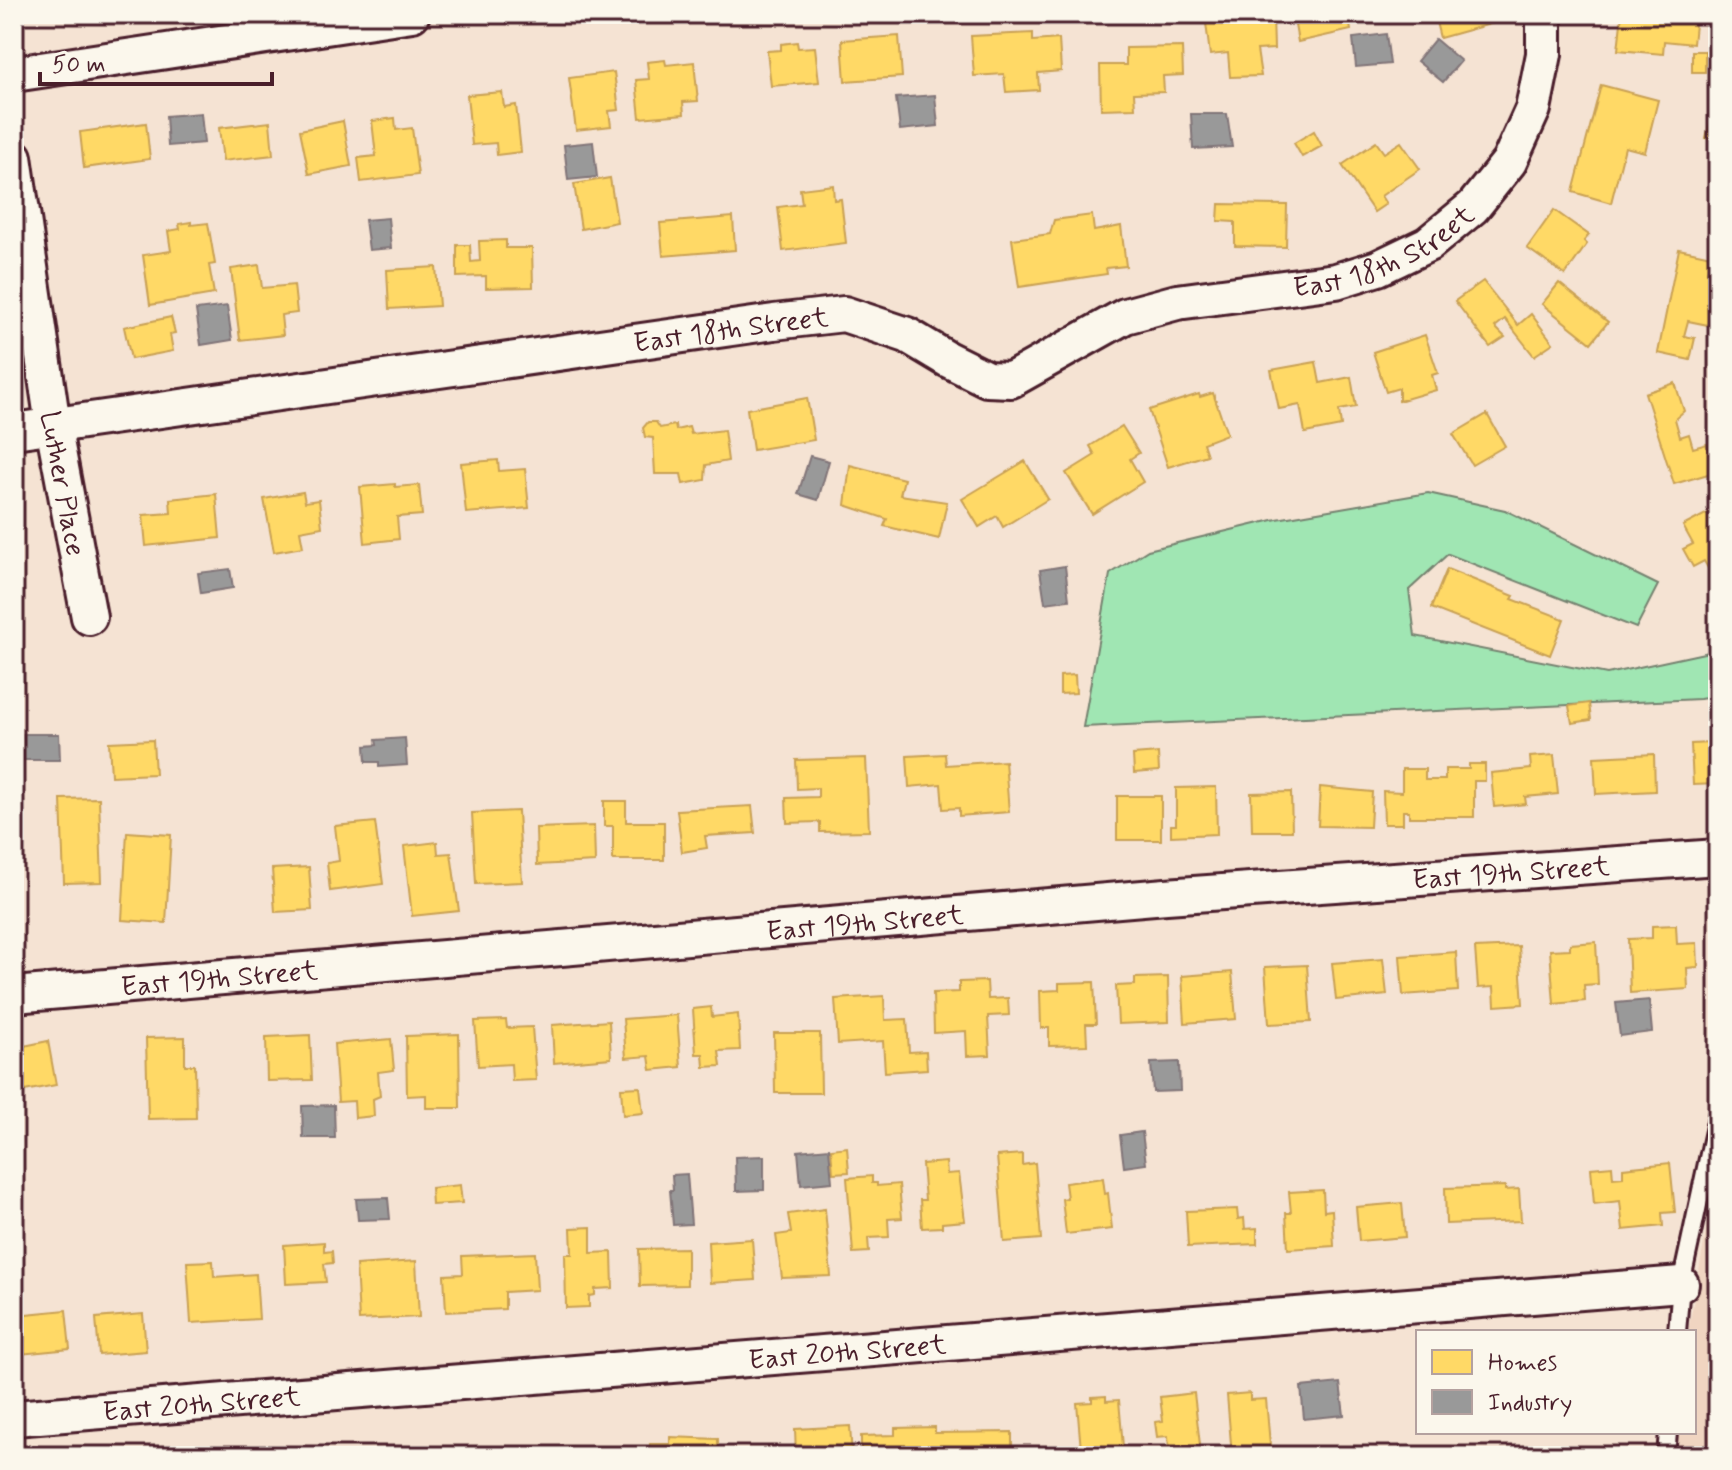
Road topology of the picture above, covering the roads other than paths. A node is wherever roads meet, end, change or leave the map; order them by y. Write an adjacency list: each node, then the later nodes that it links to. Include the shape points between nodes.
1 (412, 14): 3 (street)
2 (1544, 14): 5 (street, East 18th Street, via 1544,54 1533,109 1509,162 1473,207 1428,244 1336,281 1177,302 1125,316 1011,380 987,379 907,335 844,314)
3 (14, 74)
4 (14, 157): 5 (street, Luther Place)
5 (53, 425): 6 (street, East 18th Street); 7 (street, Luther Place)
6 (14, 431)
7 (89, 617)
8 (1718, 857): 9 (street, East 19th Street, via 1166,896)
9 (14, 995)
10 (1718, 1112): 11 (lane)
11 (1681, 1284): 12 (lane); 13 (street, East 20th Street)
12 (1677, 1330)
13 (14, 1418)
14 (1668, 1434): 15 (lane)
15 (1666, 1456)

